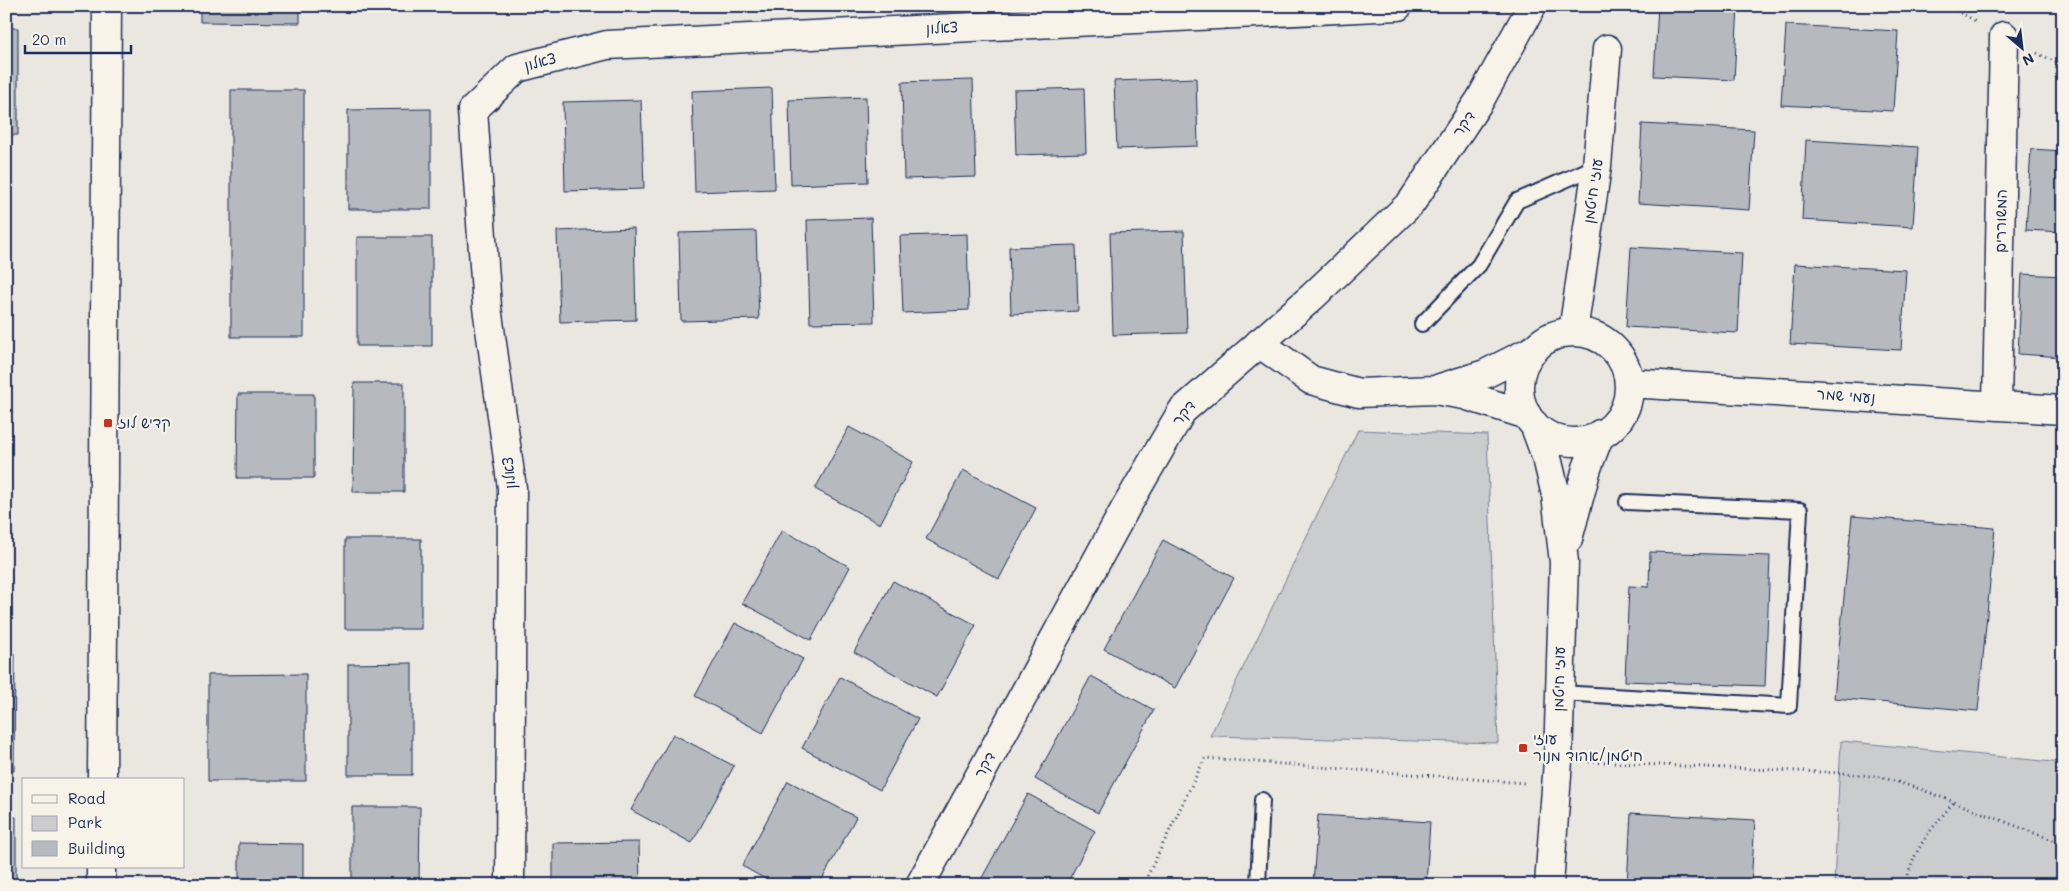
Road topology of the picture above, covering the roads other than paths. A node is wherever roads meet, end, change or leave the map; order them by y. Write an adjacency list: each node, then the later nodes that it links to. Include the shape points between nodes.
1 (107, 6): 20 (street)
2 (1398, 6): 24 (street, צאלון, via 607,45 517,68 472,110 487,307 512,488)
3 (1532, 6): 9 (street, דקר, via 1480,100 1411,203 1312,297)
4 (2004, 36): 13 (street, המשוררים)
5 (1607, 49): 6 (street, עוזי חיטמן)
6 (1597, 166): 7 (lane, via 1518,201 1479,265); 8 (street, עוזי חיטמן)
7 (1422, 324)
8 (1573, 332): 10 (street, via 1555,335); 11 (street, via 1605,341 1617,352)
9 (1258, 343): 12 (street, via 1312,380 1358,393); 25 (street, דקר, via 1182,411)
10 (1535, 349): 12 (street, via 1485,374); 15 (street, via 1521,373 1519,389 1522,405)
11 (1629, 383): 13 (street, נעמי שמר); 16 (street, via 1627,401 1619,418)
12 (1426, 391): 15 (street, via 1464,395)
13 (1997, 406): 14 (street, נעמי שמר)
14 (2063, 410)
15 (1531, 420): 16 (street, via 1541,431 1571,442); 18 (street, עוזי חיטמן, via 1548,462 1556,495)
16 (1600, 434): 18 (street, עוזי חיטמן, via 1573,516)
17 (1627, 502): 19 (lane, via 1800,510 1789,706)
18 (1564, 562): 19 (street, עוזי חיטמן)
19 (1558, 693): 27 (street, עוזי חיטמן, via 1557,773)
20 (102, 778)
21 (1262, 800): 26 (lane)
22 (101, 868): 23 (street)
23 (101, 885)
24 (510, 885)
25 (920, 885)
26 (1258, 885)
27 (1549, 885)

